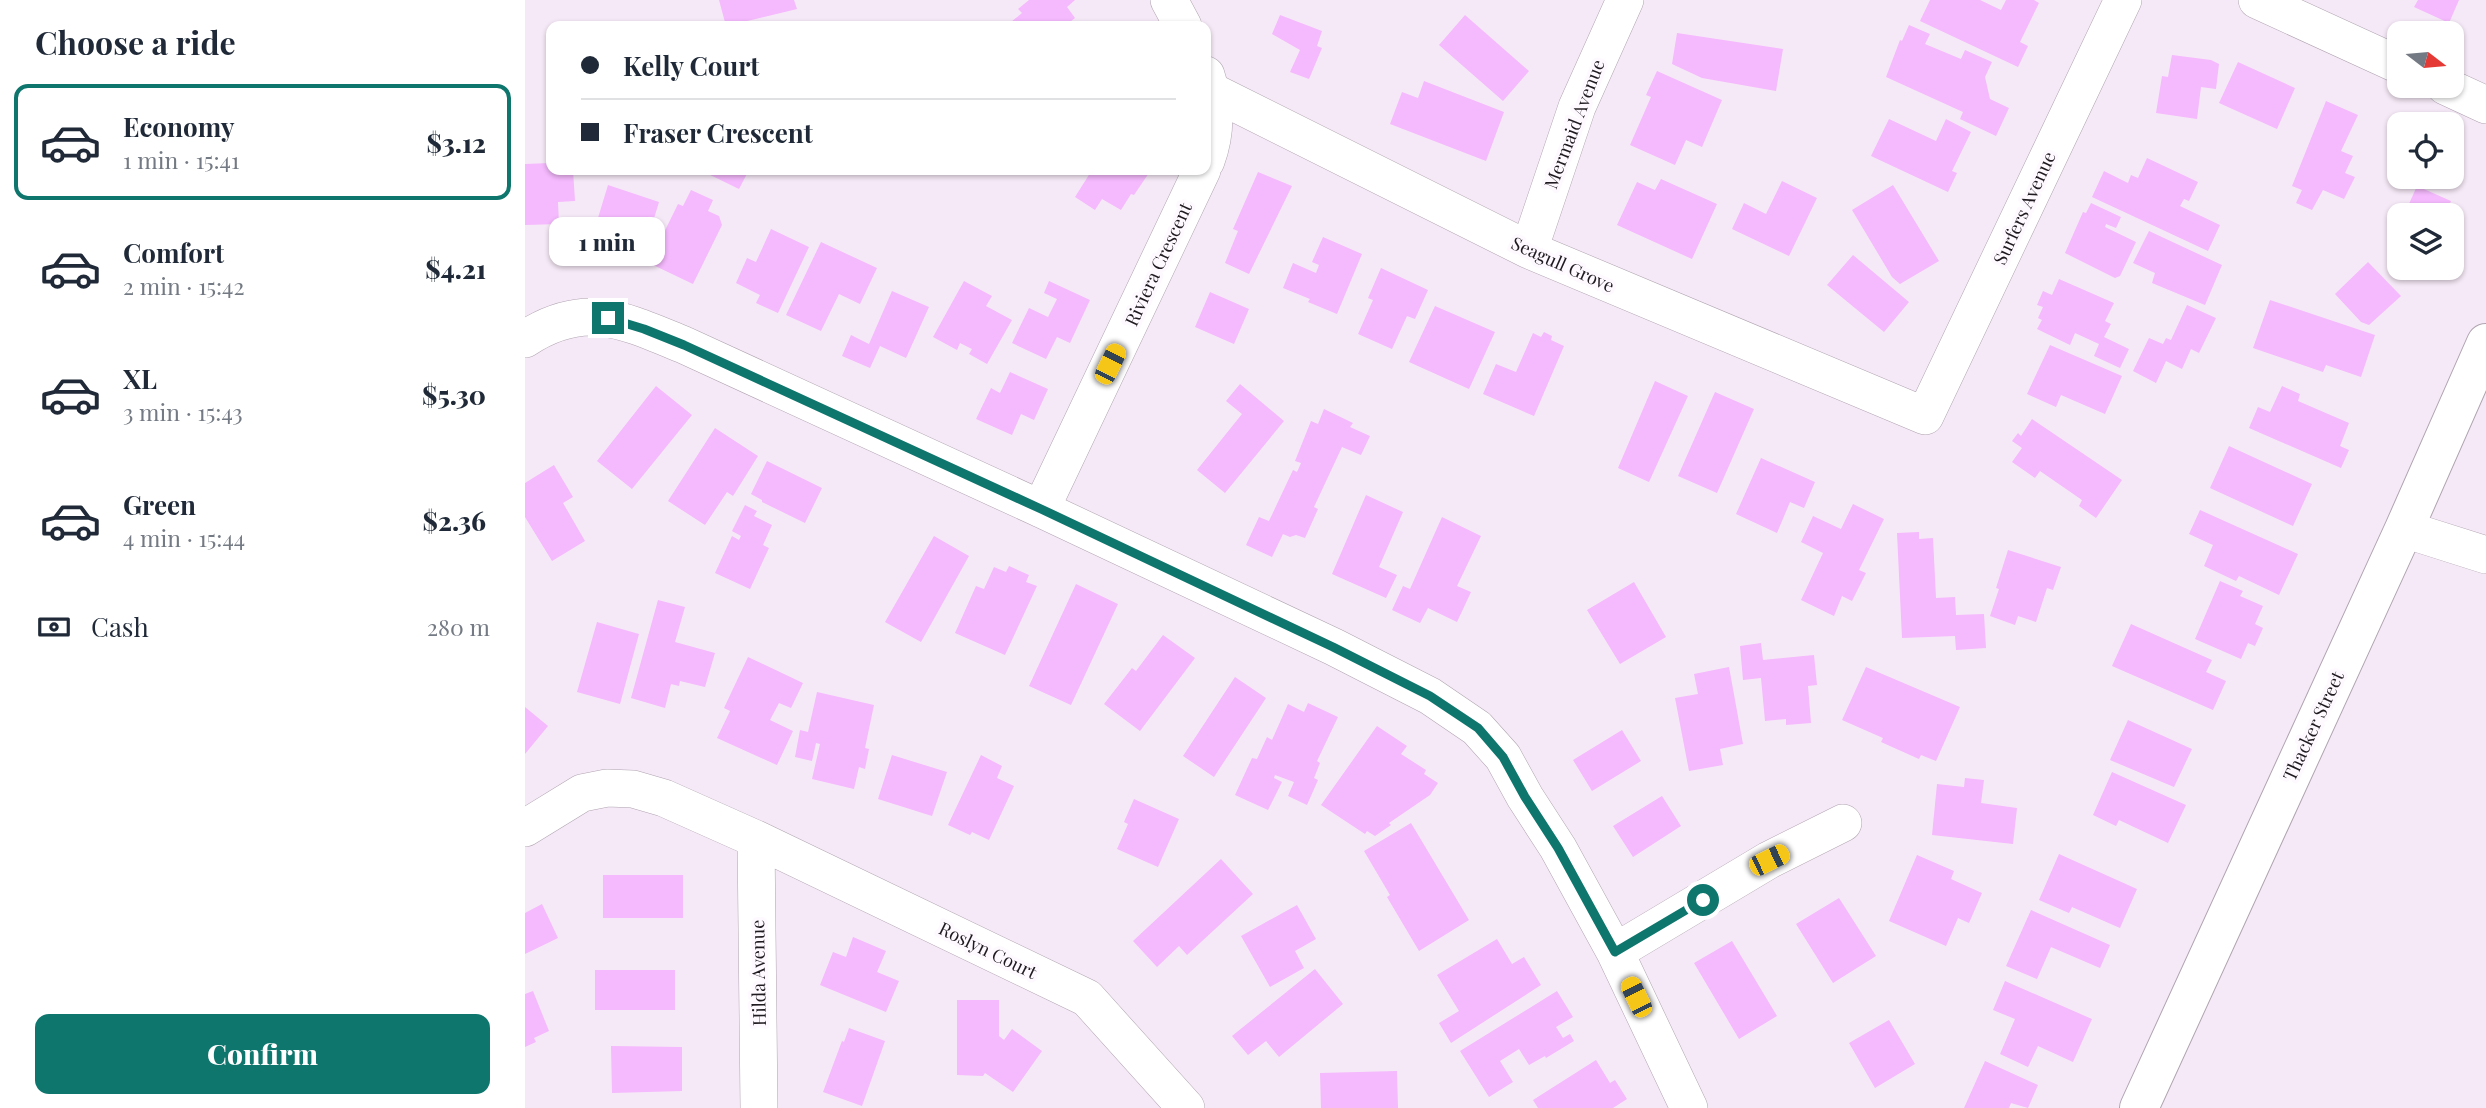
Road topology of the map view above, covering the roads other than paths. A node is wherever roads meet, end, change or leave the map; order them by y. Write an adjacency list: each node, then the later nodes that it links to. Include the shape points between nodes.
1 (1169, 0): 5 (street)
2 (1625, 0): 13 (street, Mermaid Avenue, via 1577,107)
3 (2123, 0): 16 (street, Surfers Avenue)
4 (2257, 0): 6 (street)
5 (1180, 21)
6 (2387, 60)
7 (1211, 85): 13 (street, Seagull Grove)
8 (2464, 95): 10 (street)
9 (1211, 97): 11 (street, via 1216,120)
10 (2486, 105)
11 (1211, 148)
12 (1200, 175): 17 (street, Riviera Crescent)
13 (1529, 250): 16 (street, Seagull Grove)
14 (525, 339): 17 (street, via 545,326 577,316 608,318 644,329)
15 (2486, 343): 18 (street, Thacker Street)
16 (1925, 416)
17 (1041, 509): 23 (street, via 1390,675 1478,728 1503,757)
18 (2404, 528): 19 (street); 27 (street, Thacker Street)
19 (2486, 555)
20 (1843, 823): 23 (street, via 1769,860)
21 (525, 828): 22 (street, Roslyn Court, via 582,793 633,789)
22 (756, 839): 24 (street, Hilda Avenue); 25 (street, Roslyn Court, via 1087,998)
23 (1615, 952): 26 (street)
24 (759, 1108)
25 (1186, 1108)
26 (1689, 1108)
27 (2139, 1108)

